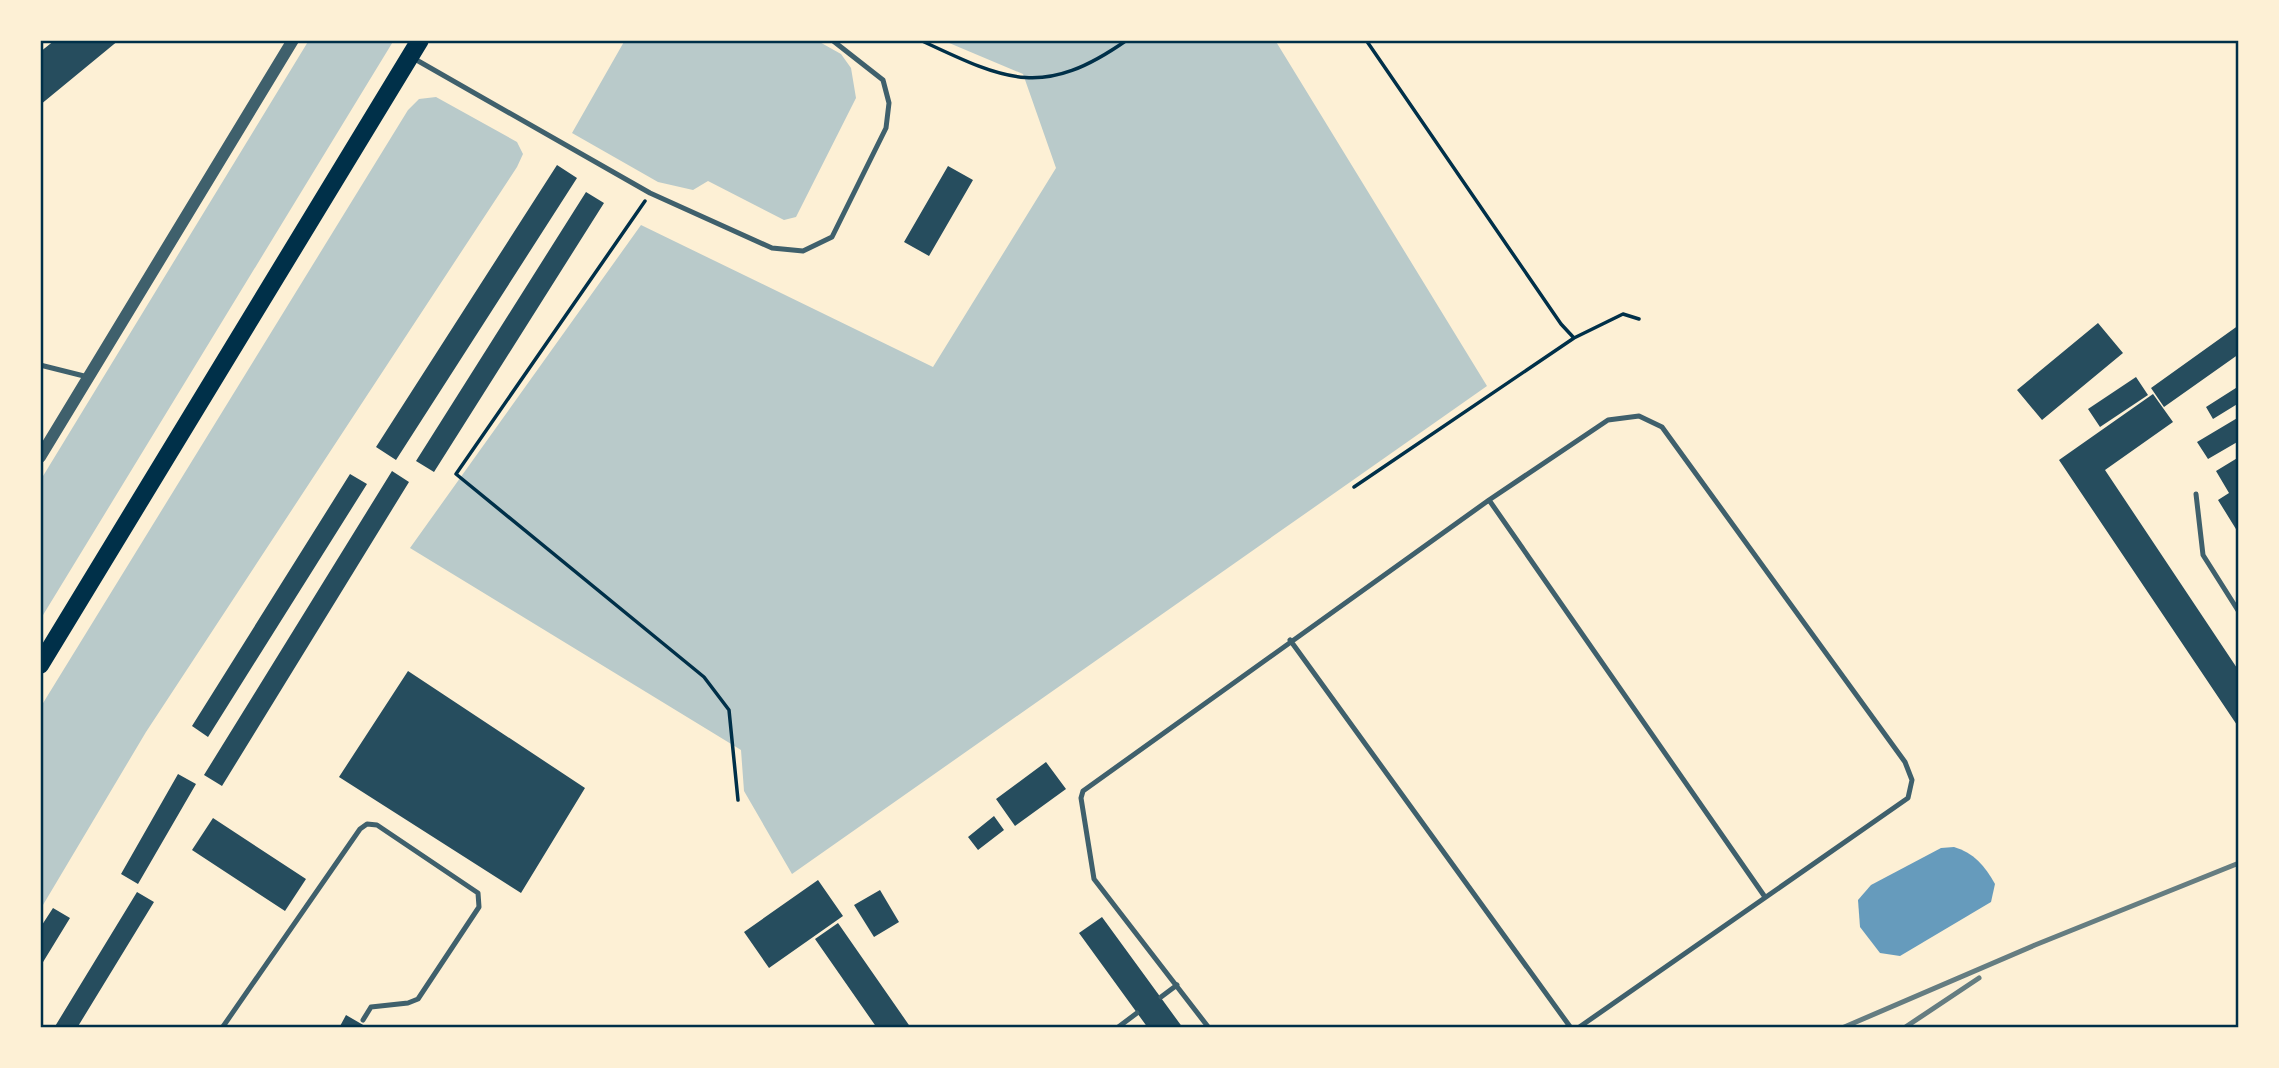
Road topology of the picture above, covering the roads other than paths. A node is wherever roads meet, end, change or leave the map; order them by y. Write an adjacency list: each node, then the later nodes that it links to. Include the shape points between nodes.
1 (293, 40): 6 (street)
2 (420, 40): 4 (highway)
3 (832, 40): 4 (lane, via 883,80 889,103 886,128 832,237 803,251 772,248 650,193)
4 (410, 57): 12 (highway)
5 (40, 365): 6 (lane)
6 (89, 377): 7 (street)
7 (40, 457)
8 (2196, 494): 10 (lane, via 2203,555)
9 (1489, 500): 11 (lane); 13 (lane); 13 (lane, via 1608,420 1639,416 1662,427 1905,762 1912,780 1908,798)
10 (2239, 612)
11 (1290, 640): 14 (lane, via 1087,786 1081,797 1094,879); 21 (lane)
12 (40, 665)
13 (1765, 897): 22 (lane)
14 (1177, 985): 15 (lane); 20 (lane)
15 (1161, 997)
16 (1138, 1013): 19 (lane)
17 (363, 1020): 18 (lane, via 372,1007 418,999 480,899 478,893 377,825 367,824 359,829)
18 (222, 1028)
19 (1116, 1028)
20 (1209, 1028)
21 (1571, 1028)
22 (1578, 1028)

